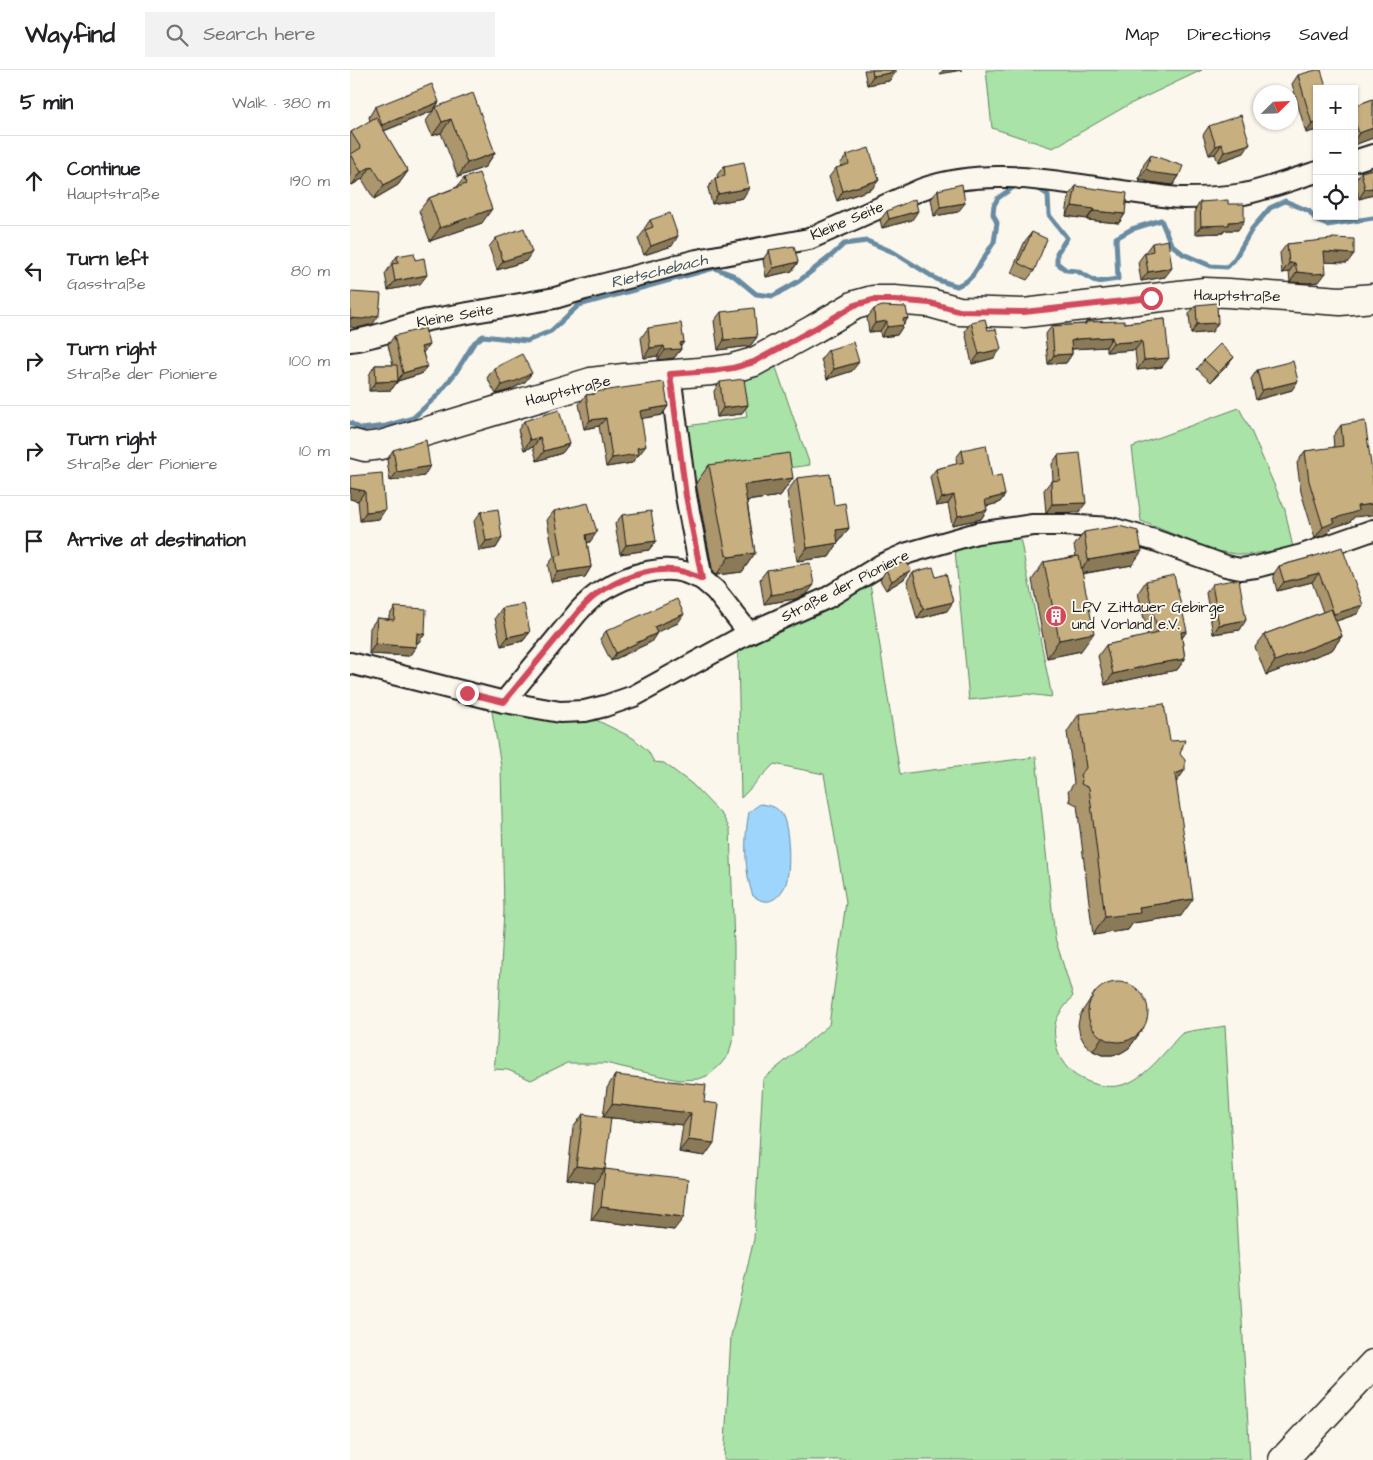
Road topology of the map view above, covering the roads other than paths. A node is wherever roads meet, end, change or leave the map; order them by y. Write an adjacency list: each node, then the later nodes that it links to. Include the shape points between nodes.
1 (1373, 155): 2 (street)
2 (1358, 160)
3 (1313, 173): 5 (street, Kleine Seite, via 1246,194 1182,198 1037,178 975,177 955,180 922,189 809,238 697,260 555,298 428,320)
4 (1373, 298): 6 (street, Hauptstraße, via 1340,301 1205,292 1024,312 959,311 930,303 873,300 855,305 754,362 712,371)
5 (350, 341)
6 (670, 374): 7 (street, Hauptstraße, via 591,382 381,445 365,447); 9 (street, via 686,496)
7 (350, 443)
8 (1373, 530): 10 (street, Straße der Pioniere, via 1302,555 1240,568 1111,528 1032,525 1002,529 908,553 881,565 827,598)
9 (702, 579): 10 (street); 12 (street, via 665,570 647,572 604,589 578,612)
10 (750, 633): 12 (street, Straße der Pioniere, via 634,696 605,706 560,712)
11 (350, 663): 12 (street, Straße der Pioniere)
12 (504, 702)
13 (1373, 1364): 14 (street)
14 (1283, 1460)

